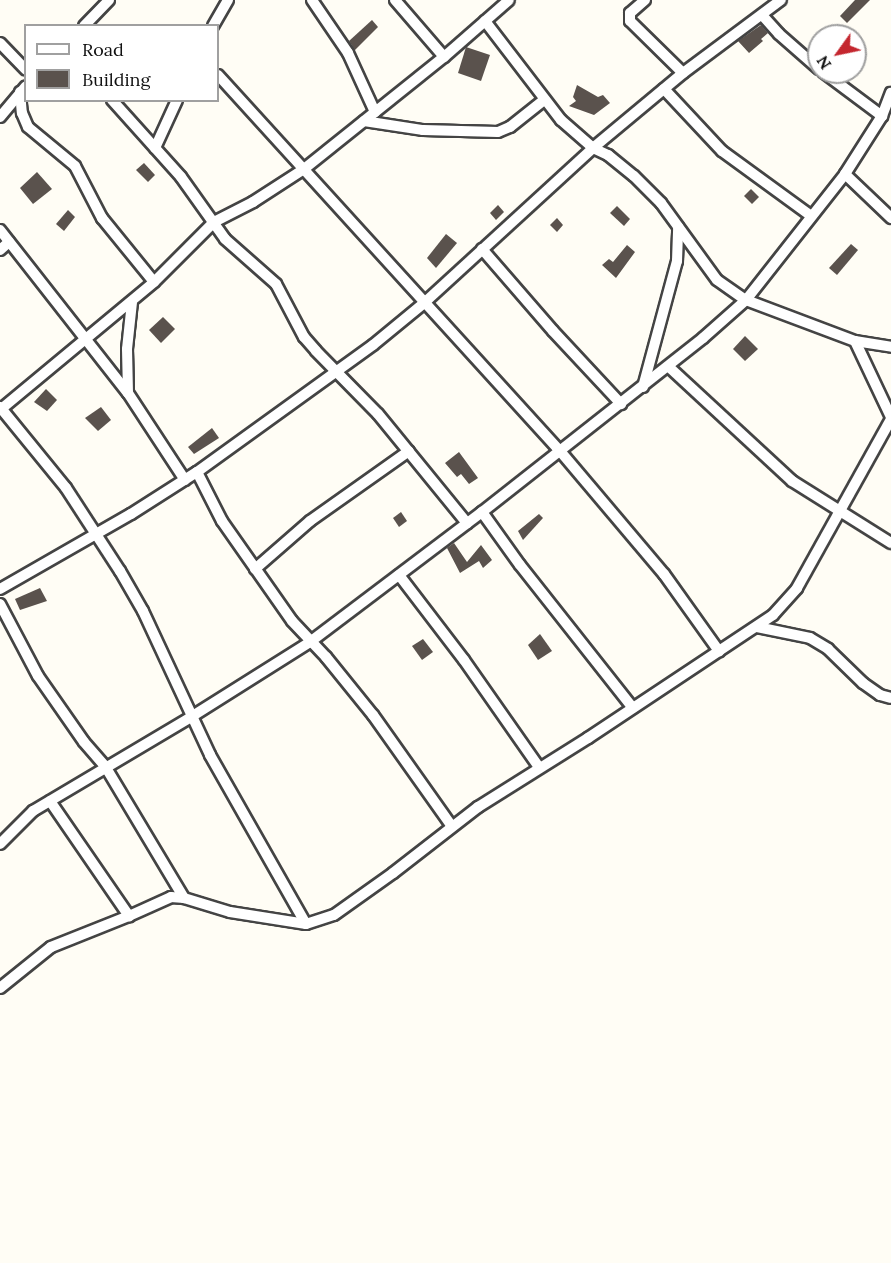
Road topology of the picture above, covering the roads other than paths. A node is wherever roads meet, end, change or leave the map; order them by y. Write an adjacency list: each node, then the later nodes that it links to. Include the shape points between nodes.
1 (109, 0): 11 (street)
2 (228, 0): 12 (street)
3 (312, 0): 26 (street, via 348,53)
4 (395, 0): 14 (street)
5 (509, 0): 10 (street)
6 (645, 0): 17 (street, via 630,13 630,21)
7 (782, 0): 8 (street)
8 (768, 4): 9 (street)
9 (762, 15): 15 (street); 17 (street)
10 (485, 21): 14 (street); 23 (street)
11 (86, 24)
12 (214, 24)
13 (0, 43): 16 (street)
14 (444, 57): 26 (street)
15 (807, 58)
16 (24, 68)
17 (683, 73): 21 (street)
18 (219, 76): 32 (street)
19 (839, 84): 28 (street)
20 (23, 89): 27 (street); 42 (street, via 22,113 28,127 75,166 102,218)
21 (664, 89): 31 (street); 34 (street, via 722,151)
22 (891, 93): 28 (street)
23 (544, 100): 29 (street, via 498,132 432,131); 31 (street)
24 (114, 102): 30 (street)
25 (176, 102): 30 (street)
26 (375, 112): 29 (street)
27 (0, 117)
28 (882, 117): 33 (street)
29 (364, 121): 32 (street)
30 (155, 148): 36 (street)
31 (593, 148): 37 (street, via 634,176); 40 (street)
32 (304, 169): 36 (street); 45 (street)
33 (845, 174): 34 (street); 35 (street)
34 (811, 216): 43 (street)
35 (891, 218)
36 (214, 222): 42 (street); 50 (street, via 233,247 276,284 304,337)
37 (678, 227): 43 (street, via 717,280); 51 (street, via 677,261)
38 (0, 230): 39 (street)
39 (9, 242): 41 (street); 46 (street)
40 (482, 249): 45 (street); 53 (street)
41 (0, 250)
42 (154, 282): 44 (street)
43 (746, 300): 47 (street); 49 (street)
44 (132, 302): 46 (street); 52 (street)
45 (424, 303): 50 (street); 57 (street)
46 (85, 340): 52 (street); 54 (street)
47 (855, 341): 48 (street); 55 (street)
48 (891, 347)
49 (669, 367): 51 (street); 60 (street, via 792,481)
50 (334, 371): 56 (street, via 358,392); 58 (street)
51 (643, 387): 53 (street)
52 (128, 393): 59 (street)
53 (621, 404): 57 (street)
54 (1, 408): 63 (street)
55 (891, 418): 60 (street)
56 (409, 451): 62 (street); 65 (street, via 310,521)
57 (560, 451): 61 (street); 71 (street, via 664,574)
58 (197, 472): 59 (street); 65 (street, via 222,521)
59 (185, 480): 63 (street)
60 (840, 509): 64 (street); 69 (street, via 788,600)
61 (482, 512): 62 (street); 73 (street)
62 (467, 523): 66 (street)
63 (98, 534): 67 (street); 74 (street, via 142,611)
64 (891, 543)
65 (255, 568): 70 (street)
66 (399, 575): 70 (street); 76 (street)
67 (0, 589)
68 (0, 604): 75 (street, via 61,712)
69 (757, 627): 71 (street); 72 (street, via 810,638 828,649 863,683)
70 (310, 642): 74 (street); 78 (street, via 373,715)
71 (719, 651): 73 (street)
72 (891, 698)
73 (633, 708): 76 (street)
74 (191, 717): 75 (street); 82 (street)
75 (105, 766): 77 (street); 80 (street)
76 (539, 767): 78 (street)
77 (50, 801): 79 (street, via 33,811); 81 (street)
78 (451, 825): 82 (street, via 334,915)
79 (0, 844)
80 (184, 898): 81 (street, via 162,899); 82 (street, via 230,912)
81 (129, 916): 83 (street, via 51,946)
82 (306, 924)
83 (0, 988)

